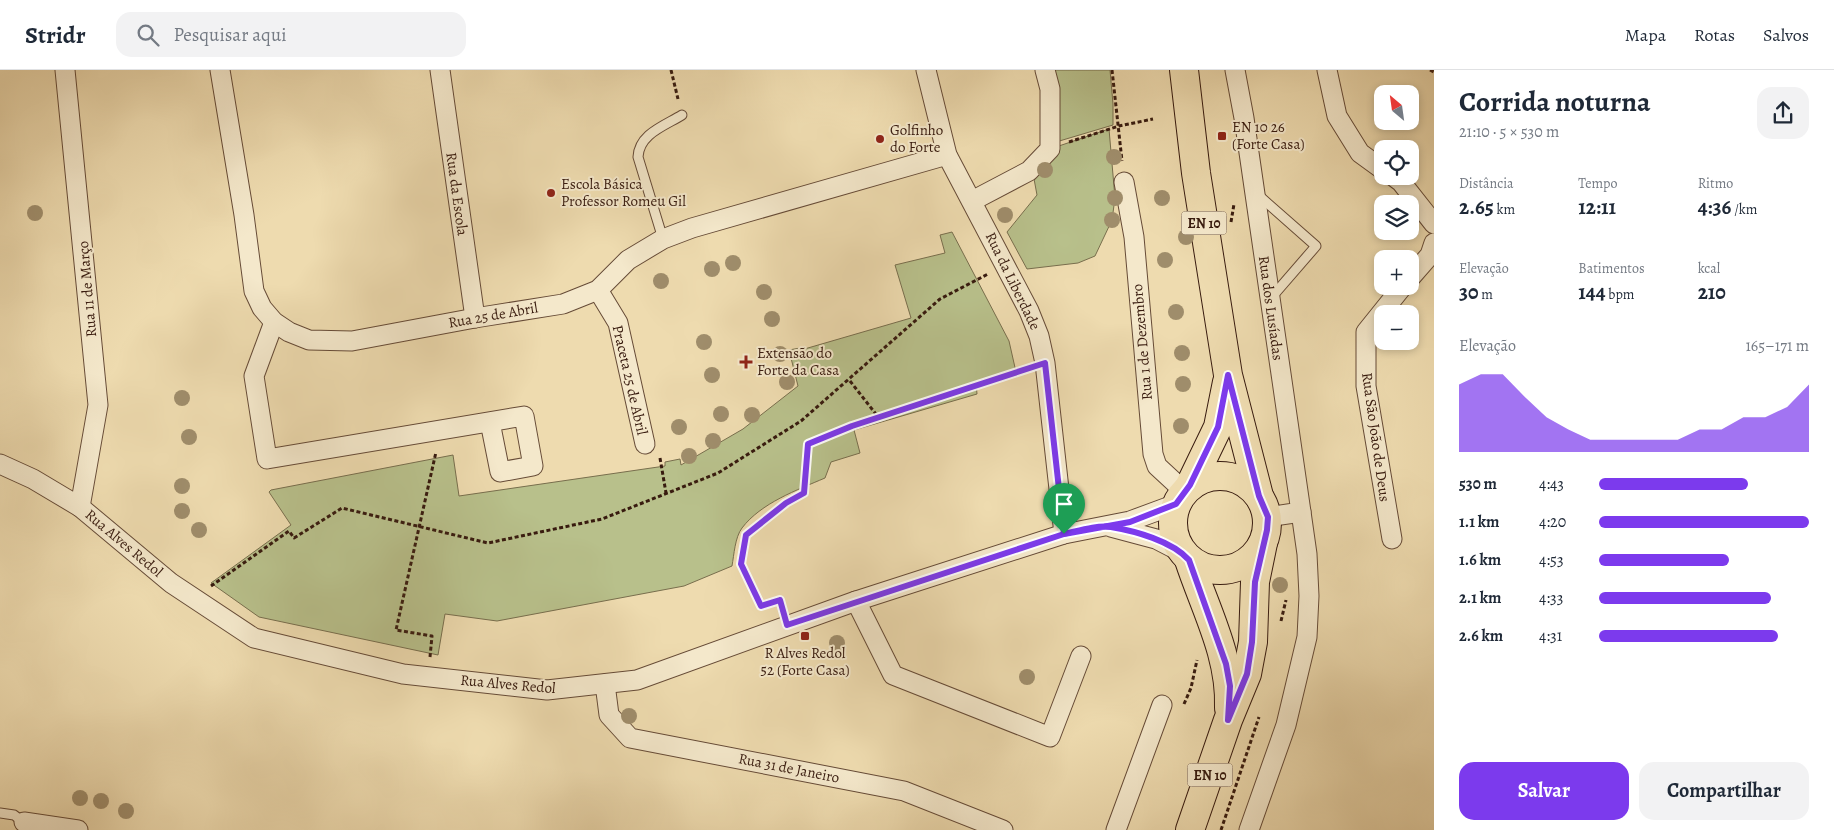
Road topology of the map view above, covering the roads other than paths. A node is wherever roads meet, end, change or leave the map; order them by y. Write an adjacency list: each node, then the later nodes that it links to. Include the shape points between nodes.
1 (65, 70): 30 (street, Rua 11 de Março, via 98,404)
2 (220, 70): 24 (street, Rua 25 de Abril, via 254,291)
3 (440, 70): 23 (street, Rua da Escola)
4 (926, 70): 10 (street, Rua da Liberdade)
5 (1045, 70): 15 (street, via 1050,90 1050,149 1029,170)
6 (1184, 70): 25 (main road, EN 10, via 1196,173)
7 (1234, 70): 14 (street, Rua dos Lusíadas)
8 (1327, 70): 11 (street, via 1338,116 1360,153)
9 (682, 115): 17 (lane, via 642,139 638,147 638,157)
10 (947, 155): 15 (street, Rua da Liberdade); 17 (street, Rua 25 de Abril)
11 (1374, 163)
12 (1124, 182): 29 (street, Rua 1 de Dezembro, via 1134,237 1153,454 1157,466)
13 (1403, 185): 16 (street)
14 (1253, 190): 22 (street, Rua dos Lusíadas); 22 (lane, via 1316,246)
15 (972, 201): 34 (street, Rua da Liberdade, via 1040,336)
16 (1434, 224)
17 (663, 239): 20 (street, Rua 25 de Abril, via 628,260)
18 (1434, 243): 19 (street, via 1430,255)
19 (1419, 268)
20 (598, 290): 23 (street, Rua 25 de Abril, via 563,304); 27 (street, Praceta 25 de Abril, via 618,322)
21 (1396, 295): 35 (street, Rua São João de Deus, via 1366,332 1366,386)
22 (1270, 299): 31 (street, Rua dos Lusíadas)
23 (475, 318): 24 (street, Rua 25 de Abril, via 336,342 309,340)
24 (274, 322): 26 (street, via 254,376 267,459)
25 (1228, 375): 29 (main road, EN 10, via 1218,427); 32 (main road, EN 10)
26 (490, 422)
27 (645, 444)
28 (0, 464): 30 (street, Rua Alves Redol)
29 (1183, 493): 32 (main road, via 1204,478 1234,477 1248,484); 33 (street, Rua Alves Redol, via 1152,514); 36 (main road, EN 10, via 1172,521 1174,538)
30 (80, 507): 39 (street, Rua Alves Redol, via 171,583 254,638 403,674 548,690)
31 (1301, 512): 32 (street); 48 (street, Rua dos Lusíadas, via 1307,554 1307,637 1286,725)
32 (1263, 518): 36 (main road, via 1256,554 1244,564 1216,570 1202,567); 41 (main road, EN 10, via 1247,674)
33 (1109, 527): 34 (street, Rua Alves Redol); 36 (street, Rua Alves Redol, via 1156,539)
34 (1064, 534): 37 (street, Rua Alves Redol)
35 (1392, 540)
36 (1186, 556): 41 (main road, EN 10, via 1226,664 1230,686)
37 (856, 601): 38 (street, via 893,675 1050,737); 39 (street, Rua Alves Redol, via 637,680)
38 (1081, 656)
39 (605, 684): 45 (street, Rua 31 de Janeiro, via 609,715 630,738 904,791)
40 (1162, 705): 46 (street)
41 (1228, 720): 47 (main road, EN 10)
42 (0, 813): 43 (lane, via 14,814)
43 (29, 826): 44 (street)
44 (78, 830)
45 (1003, 830)
46 (1116, 830)
47 (1190, 830)
48 (1249, 830)

